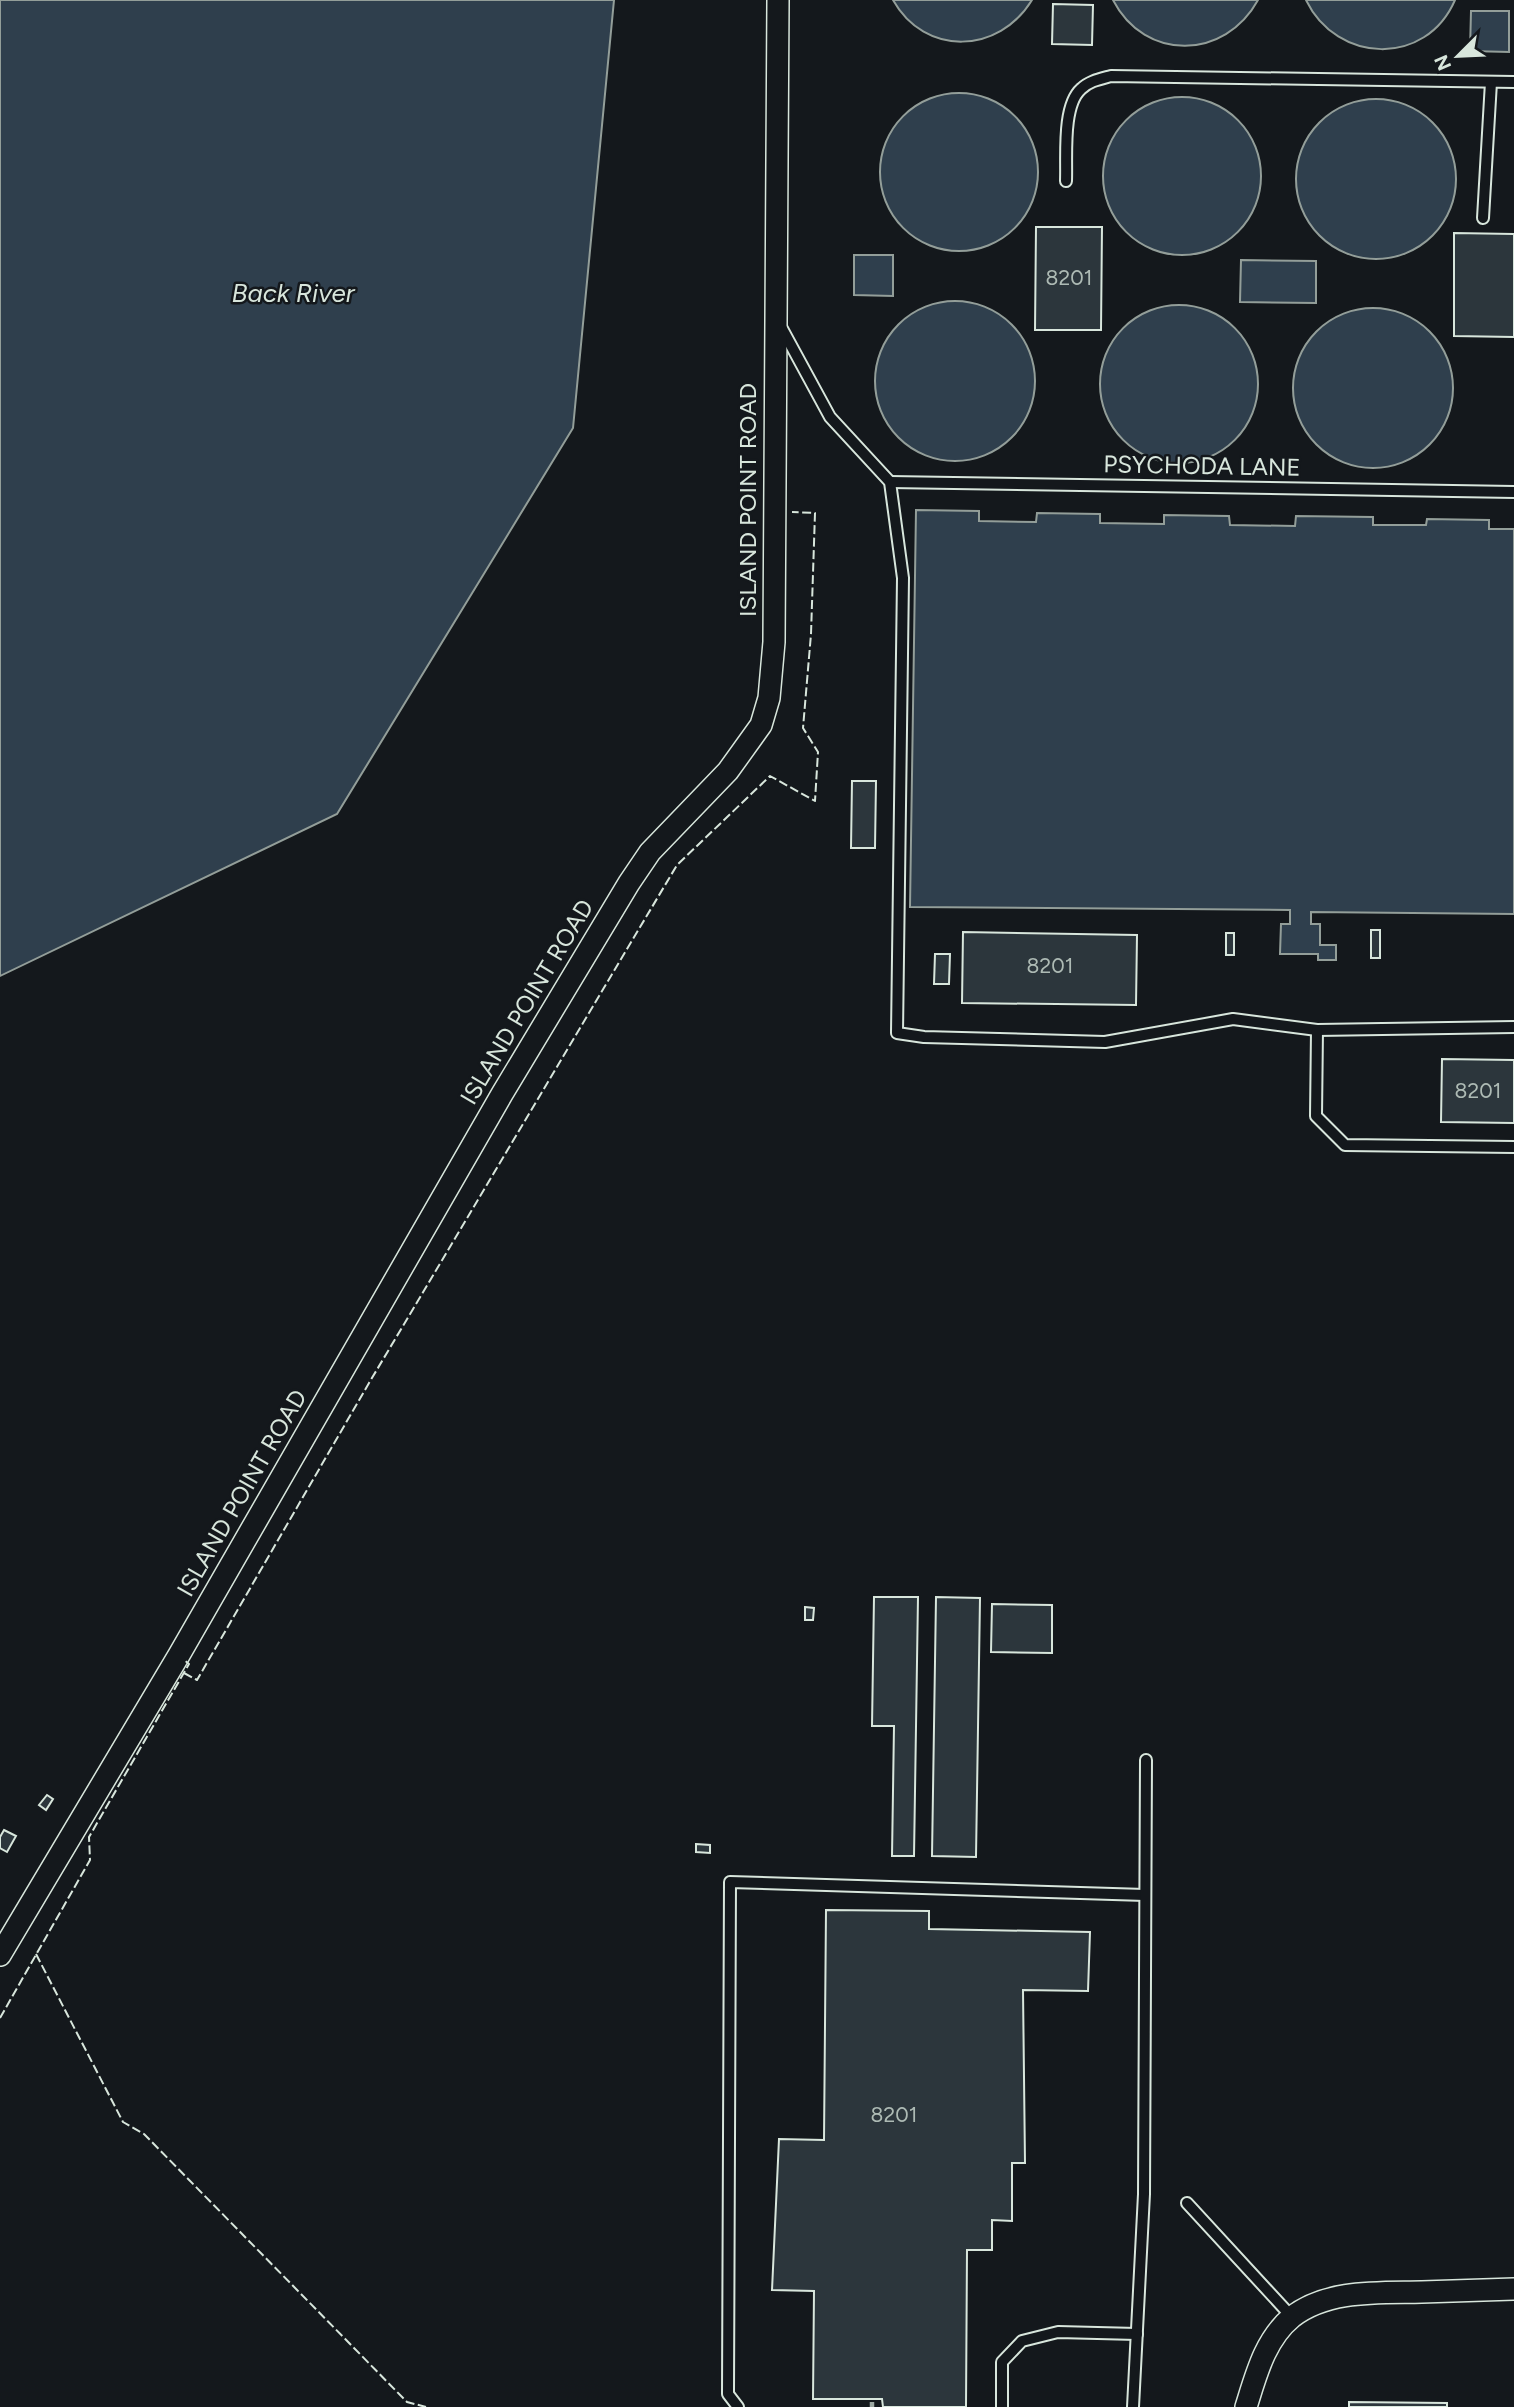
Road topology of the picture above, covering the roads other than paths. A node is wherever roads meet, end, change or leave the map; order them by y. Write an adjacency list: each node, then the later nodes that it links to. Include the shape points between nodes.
1 (778, 0): 6 (street, ISLAND POINT ROAD)
2 (1491, 82): 3 (lane); 4 (lane, via 1111,76 1094,80 1071,104); 5 (lane)
3 (1514, 82)
4 (1066, 181)
5 (1483, 218)
6 (775, 316): 7 (lane, via 830,417); 14 (street, ISLAND POINT ROAD, via 774,642 769,698 761,725 728,771 650,852 629,883)
7 (890, 482): 8 (lane, PSYCHODA LANE); 10 (lane, via 903,578 897,1033 1105,1042 1233,1019)
8 (1514, 492)
9 (1514, 1027): 10 (lane)
10 (1317, 1030): 11 (lane, via 1316,1116 1345,1145)
11 (1514, 1147)
12 (1146, 1760): 13 (lane)
13 (1145, 1895): 18 (lane, via 1144,2194); 19 (lane, via 730,1882 728,2394)
14 (0, 1955)
15 (1187, 2203): 17 (lane)
16 (1514, 2289): 17 (street, via 1362,2294 1324,2302)
17 (1292, 2317): 22 (street, via 1262,2357)
18 (1137, 2334): 20 (lane, via 1058,2332 1022,2341 1002,2362); 21 (lane)
19 (738, 2407)
20 (1002, 2407)
21 (1133, 2407)
22 (1246, 2407)

